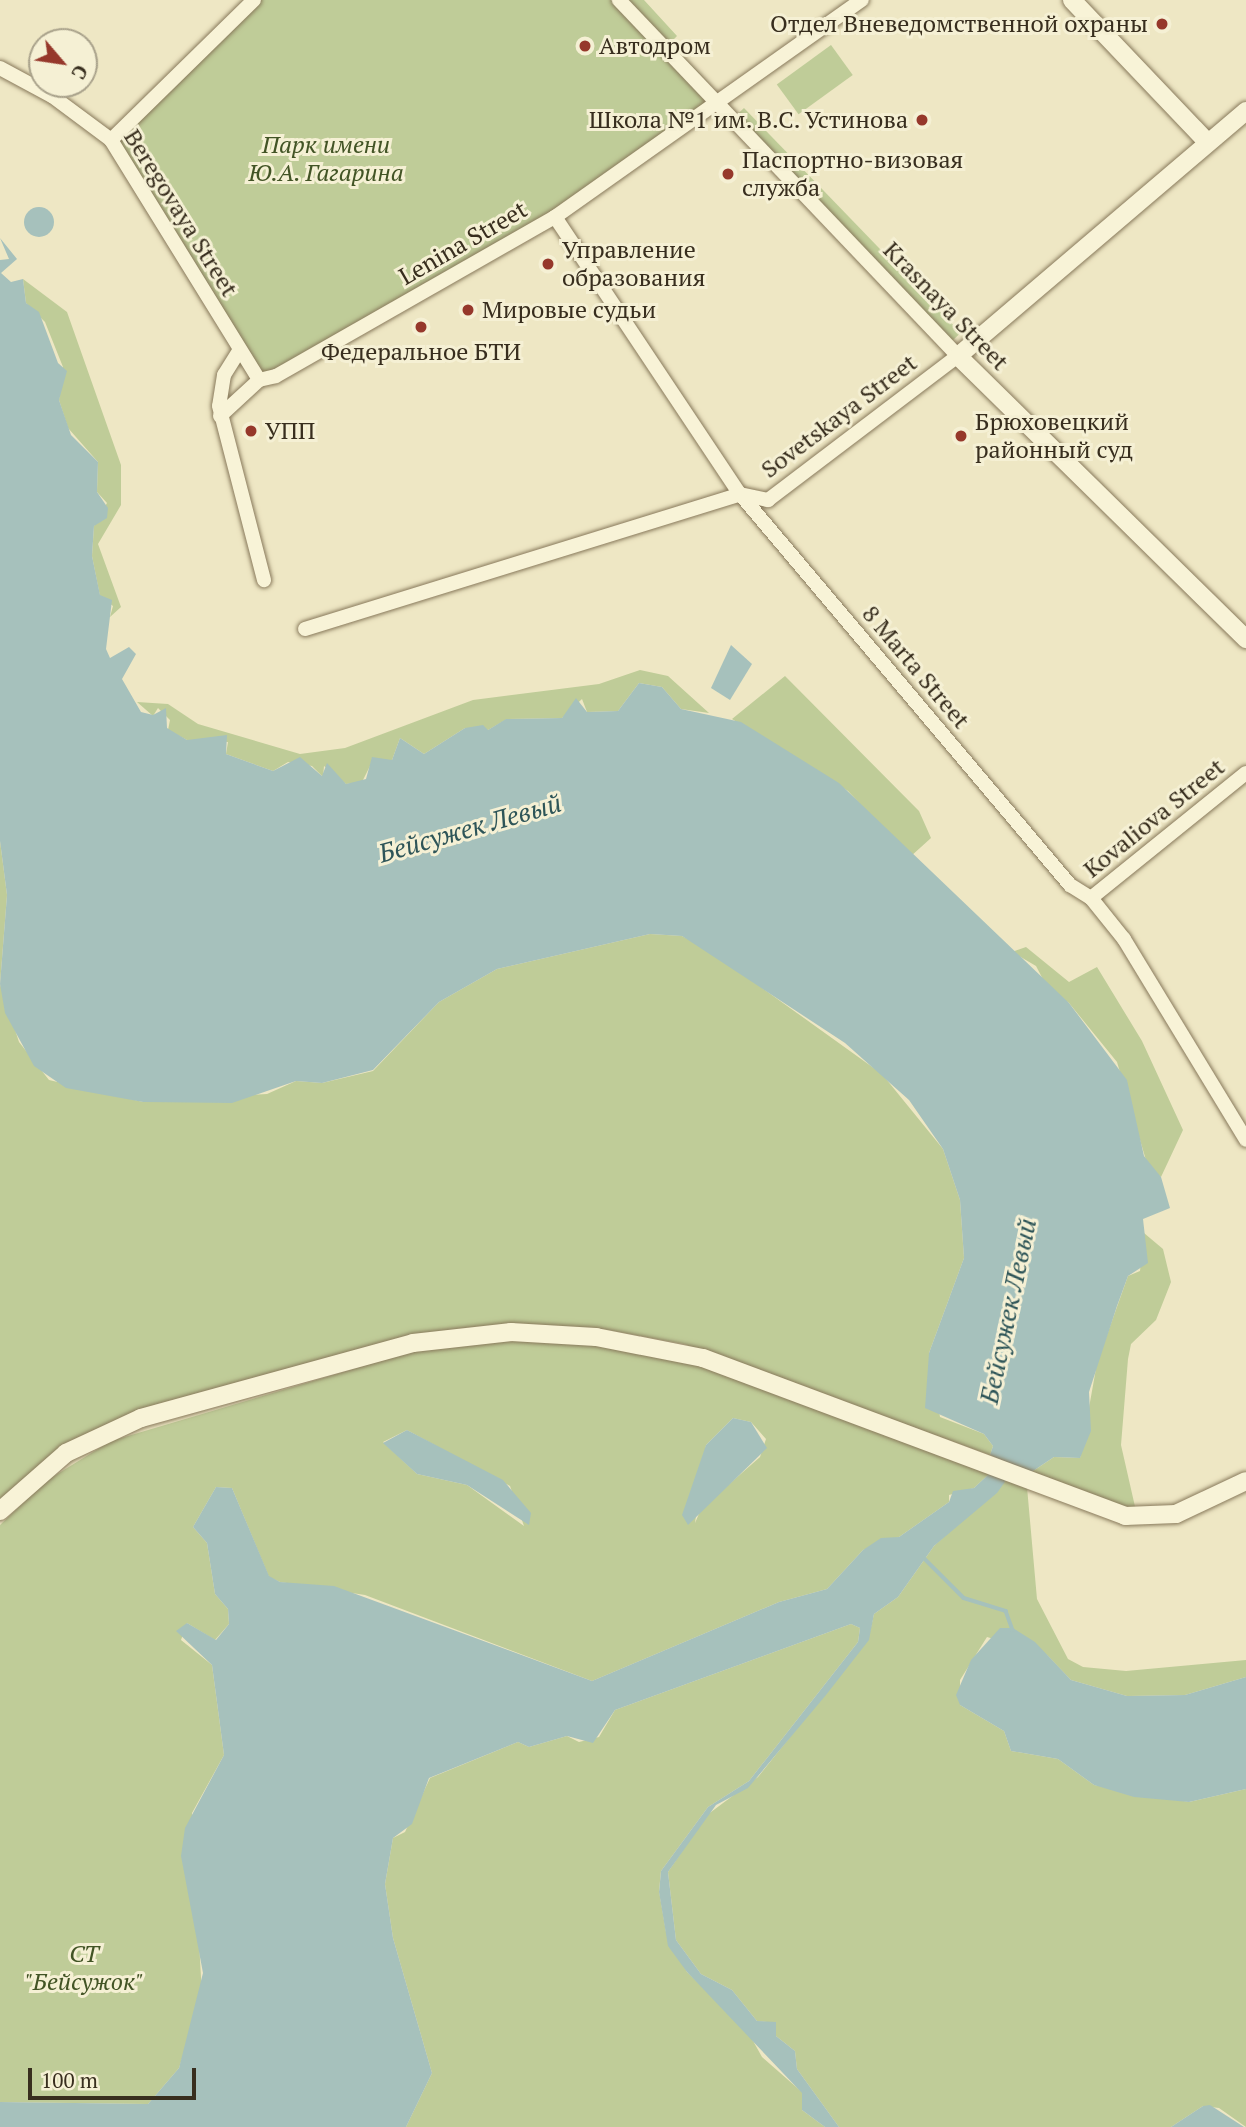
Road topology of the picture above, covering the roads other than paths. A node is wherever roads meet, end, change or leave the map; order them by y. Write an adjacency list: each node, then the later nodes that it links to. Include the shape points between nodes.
1 (254, 0): 8 (street)
2 (620, 0): 6 (street, Krasnaya Street)
3 (862, 0): 6 (street, Lenina Street)
4 (1072, 0): 9 (street)
5 (0, 68): 8 (street, Beregovaya Street, via 52,96)
6 (720, 105): 10 (street, Lenina Street); 12 (street, Krasnaya Street)
7 (1246, 111): 9 (street, Sovetskaya Street)
8 (111, 140): 11 (street, Beregovaya Street)
9 (1208, 143): 12 (street, Sovetskaya Street)
10 (555, 217): 13 (street, Lenina Street, via 276,376); 15 (street, 8 Marta Street)
11 (239, 351): 13 (street, Beregovaya Street); 14 (street, via 219,386)
12 (958, 356): 15 (street, Sovetskaya Street, via 768,500 756,502); 18 (street, Krasnaya Street)
13 (259, 380): 14 (street, Lenina Street)
14 (220, 416): 16 (street)
15 (740, 494): 17 (street, Sovetskaya Street); 20 (street, 8 Marta Street, via 1070,885)
16 (264, 580)
17 (305, 629)
18 (1246, 639)
19 (1246, 774): 20 (street, Kovaliova Street)
20 (1091, 898): 21 (street, 8 Marta Street, via 1152,981)
21 (1246, 1139)
22 (1246, 1481): 23 (street, via 1188,1511 1151,1518 1108,1512 703,1358 596,1337 487,1333 413,1343 141,1419 66,1453)
23 (0, 1511)

